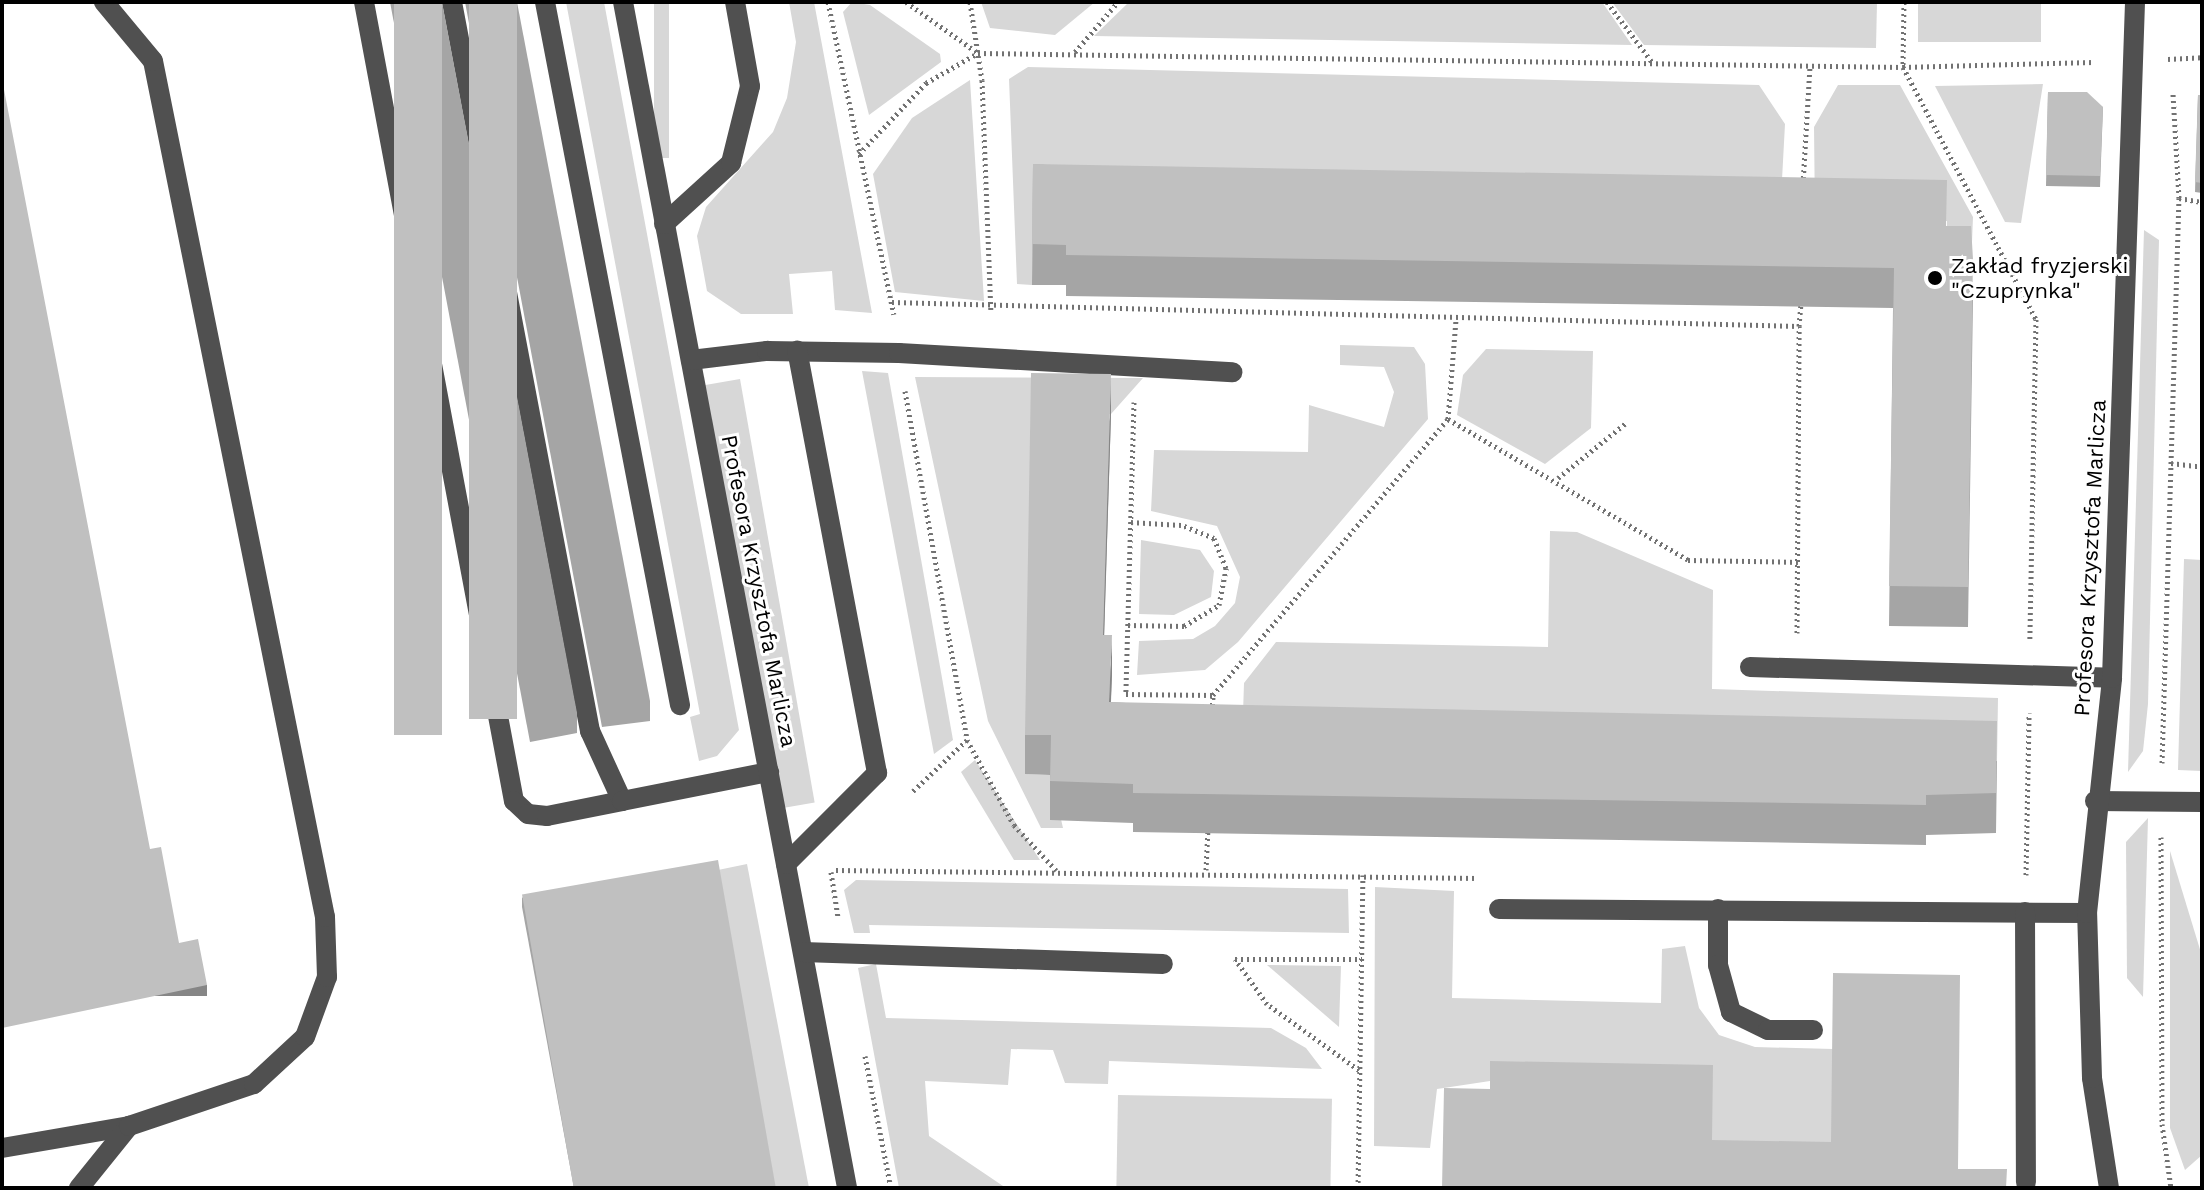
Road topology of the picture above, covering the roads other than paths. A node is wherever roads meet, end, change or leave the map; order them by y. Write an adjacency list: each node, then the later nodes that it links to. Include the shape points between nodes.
1 (104, 2): 27 (street, via 153,61 325,917 327,977 305,1037 254,1084)
2 (364, 2): 16 (street, via 514,801 528,814 547,816)
3 (452, 2): 16 (street, via 590,731)
4 (545, 2): 14 (street)
5 (623, 2): 8 (street, Profesora Krzysztofa Marlicza)
6 (735, 2): 8 (street, via 750,86 731,163)
7 (2135, 2): 13 (street, Profesora Krzysztofa Marlicza)
8 (664, 224): 10 (street, Profesora Krzysztofa Marlicza)
9 (797, 351): 10 (street); 11 (street); 19 (street, via 877,773)
10 (691, 360): 15 (street, Profesora Krzysztofa Marlicza)
11 (1232, 372)
12 (1750, 667): 13 (street)
13 (2112, 678): 17 (street, Profesora Krzysztofa Marlicza)
14 (680, 705)
15 (769, 772): 16 (street); 19 (street, Profesora Krzysztofa Marlicza)
16 (622, 801)
17 (2095, 801): 18 (street); 23 (street, Profesora Krzysztofa Marlicza)
18 (2202, 802)
19 (786, 864): 24 (street, Profesora Krzysztofa Marlicza)
20 (1499, 909): 21 (street)
21 (1718, 909): 22 (street); 26 (street, via 1718,965 1731,1012 1768,1030)
22 (2025, 912): 23 (street); 29 (street)
23 (2087, 913): 30 (street, Profesora Krzysztofa Marlicza, via 2090,1037)
24 (803, 952): 25 (street); 32 (street, Profesora Krzysztofa Marlicza)
25 (1163, 964)
26 (1813, 1030)
27 (129, 1126): 28 (street); 31 (street)
28 (2, 1148)
29 (2026, 1182)
30 (2107, 1184)
31 (79, 1188)
32 (847, 1188)

